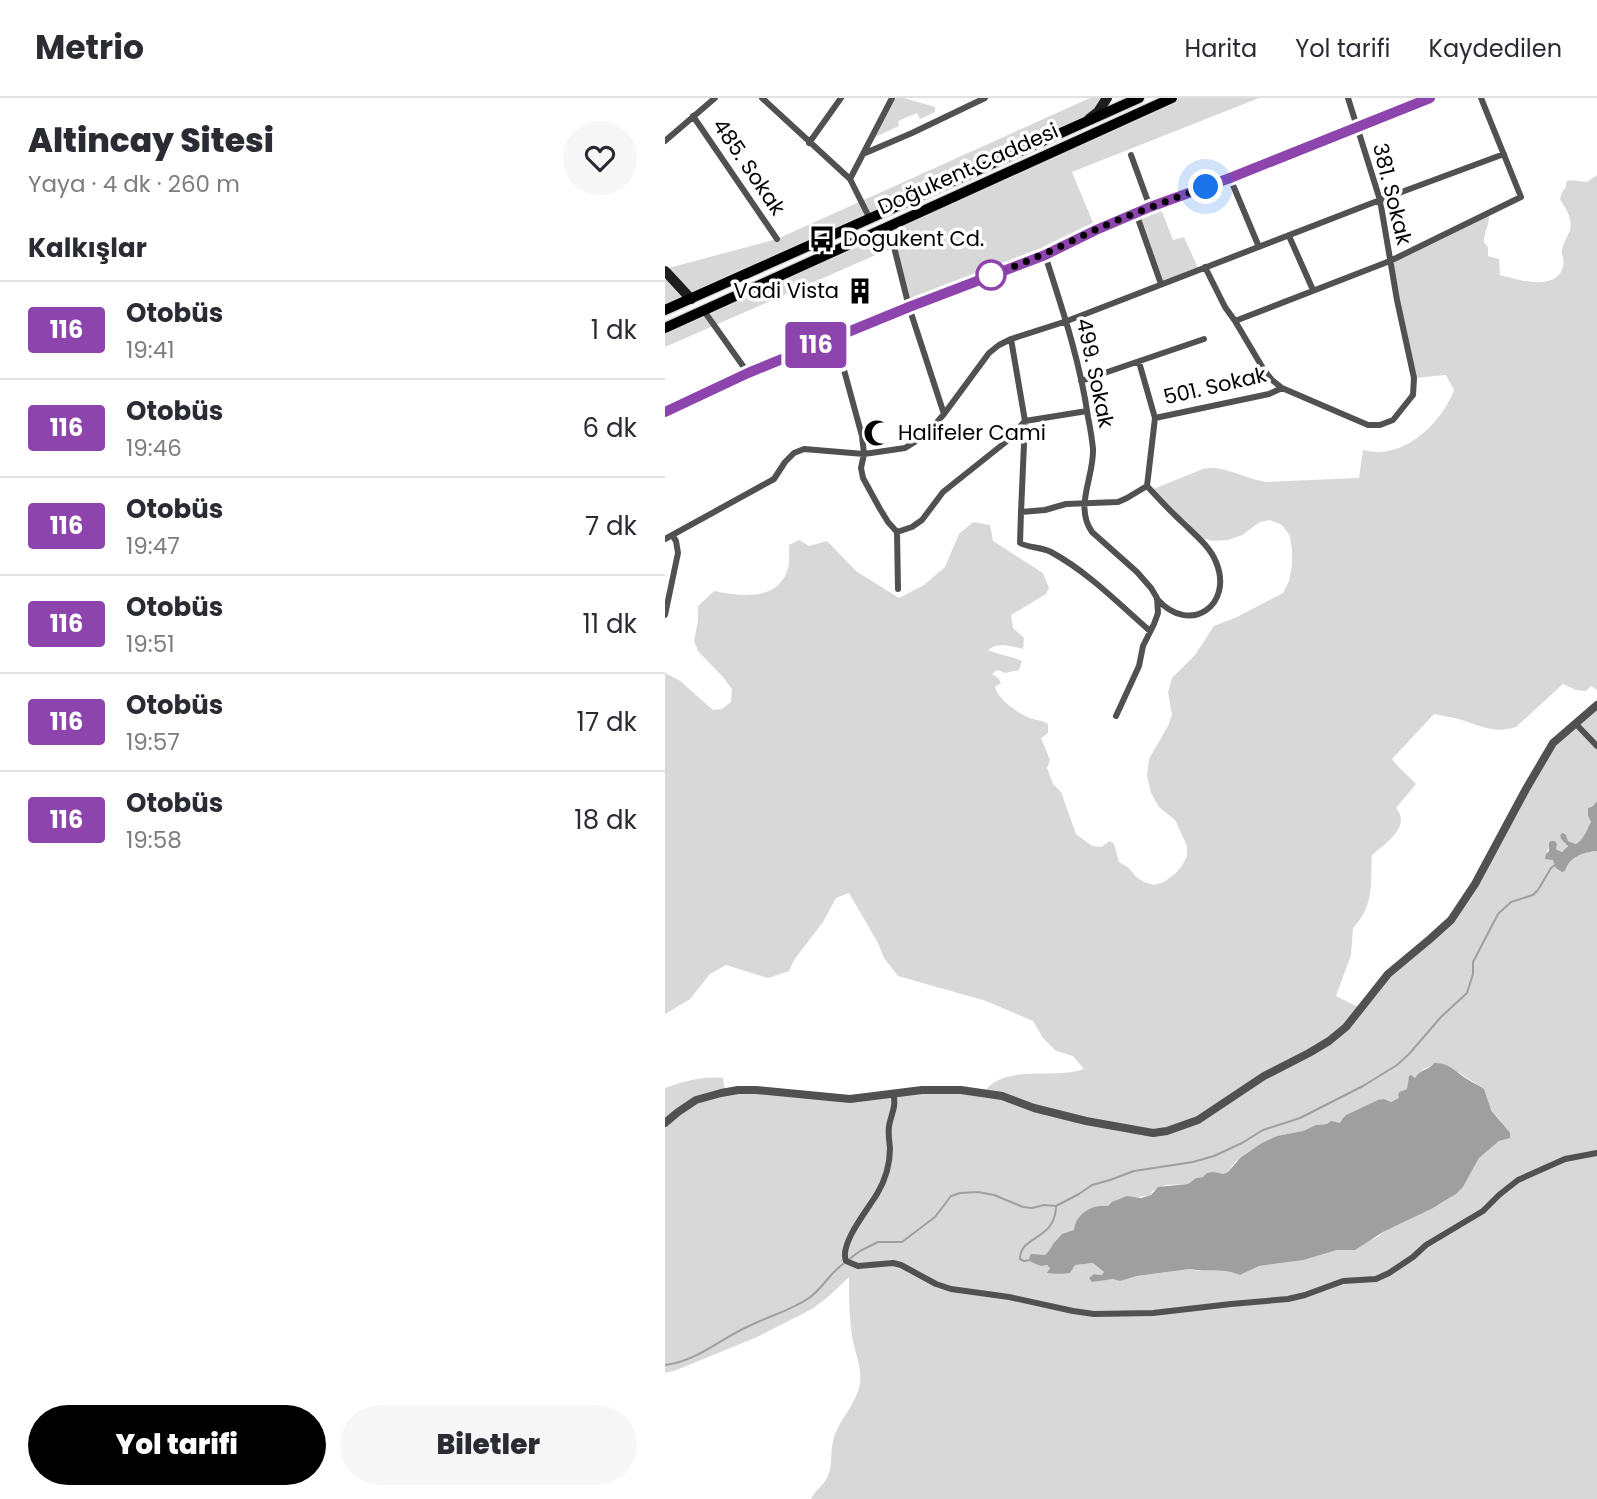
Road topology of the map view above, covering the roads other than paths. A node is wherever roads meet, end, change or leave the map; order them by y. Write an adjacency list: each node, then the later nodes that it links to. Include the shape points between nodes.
1 (715, 98): 14 (street)
2 (761, 98): 18 (street)
3 (841, 98): 18 (street)
4 (892, 98): 19 (street)
5 (985, 98): 19 (street)
6 (1107, 98): 15 (main road)
7 (1171, 98): 13 (main road, Doğukent Caddesi)
8 (1348, 98): 16 (street, 381. Sokak)
9 (1430, 98): 12 (street)
10 (1481, 98): 20 (street)
11 (1130, 100): 13 (main road); 15 (main road, Doğukent Caddesi)
12 (1418, 100): 16 (street)
13 (1135, 114): 41 (main road, Doğukent Caddesi)
14 (693, 116): 17 (street); 29 (street, 485. Sokak)
15 (1084, 124): 27 (main road, Doğukent Caddesi)
16 (1358, 128): 22 (street); 24 (street, 381. Sokak)
17 (665, 141)
18 (809, 143): 23 (street)
19 (863, 154): 23 (street)
20 (1504, 154): 24 (street); 33 (street, via 1521,197)
21 (1131, 155): 25 (street)
22 (1230, 178): 25 (street); 31 (street)
23 (850, 179): 27 (street)
24 (1380, 200): 28 (street); 33 (street, 381. Sokak)
25 (1150, 207): 26 (street)
26 (1136, 213): 32 (street); 36 (street)
27 (870, 219): 38 (main road, Doğukent Caddesi)
28 (1289, 236): 31 (street); 37 (street)
29 (777, 239)
30 (892, 239): 39 (street)
31 (1259, 247): 34 (street)
32 (1045, 255): 39 (street); 42 (street, 499. Sokak)
33 (1390, 261): 37 (street); 51 (street, 381. Sokak, via 1414,378 1413,395 1393,420 1368,425)
34 (1205, 267): 36 (street); 43 (street)
35 (665, 271): 38 (main road)
36 (1161, 284): 42 (street)
37 (1313, 290): 43 (street)
38 (691, 299): 40 (main road, Doğukent Caddesi); 41 (main road)
39 (909, 307): 45 (street); 54 (street)
40 (665, 310)
41 (704, 311): 44 (main road, Doğukent Caddesi); 49 (street)
42 (1067, 321): 46 (street); 50 (street, 499. Sokak)
43 (1235, 321): 51 (street, via 1263,370)
44 (665, 328)
45 (835, 337): 49 (street); 57 (street)
46 (1011, 339): 54 (street, via 989,353); 56 (street)
47 (1205, 339): 48 (street)
48 (1139, 362): 50 (street); 55 (street)
49 (748, 373): 53 (street)
50 (1081, 381): 52 (street, 499. Sokak)
51 (1282, 388): 55 (street, 501. Sokak)
52 (1087, 411): 56 (street); 59 (street, 499. Sokak, via 1093,450)
53 (665, 412)
54 (944, 414): 57 (street, via 926,435 905,448)
55 (1156, 418): 58 (street)
56 (1025, 421): 60 (street); 61 (street, via 943,492 922,520)
57 (864, 454): 61 (street, via 863,478); 62 (street, via 804,449 794,453 774,479)
58 (1147, 486): 59 (street, via 1118,502); 64 (street, via 1207,548 1219,576 1215,601 1195,616 1172,611)
59 (1084, 503): 60 (street); 64 (street, via 1093,532 1137,572)
60 (1021, 512): 66 (street, via 1023,546 1046,550 1084,574)
61 (897, 532): 63 (street)
62 (669, 537): 65 (street, via 677,541 678,553)
63 (898, 589)
64 (1157, 598): 66 (street, via 1158,613)
65 (665, 615)
66 (1150, 631): 68 (street)
67 (1597, 705): 69 (street)
68 (1116, 716)
69 (1576, 724): 70 (street); 71 (street, via 1543,758 1451,920 1388,974 1346,1027 1329,1041 1263,1076 1198,1120 1153,1133 1086,1121 984,1092 940,1089)
70 (1597, 746)
71 (893, 1094): 72 (street, via 850,1098 738,1090 696,1100); 73 (street, via 887,1173 849,1237 846,1261 858,1266 893,1263 951,1289 1094,1314 1153,1313 1288,1299 1343,1281 1375,1279 1483,1211 1518,1180 1565,1159)
72 (665, 1123)
73 (1597, 1153)

